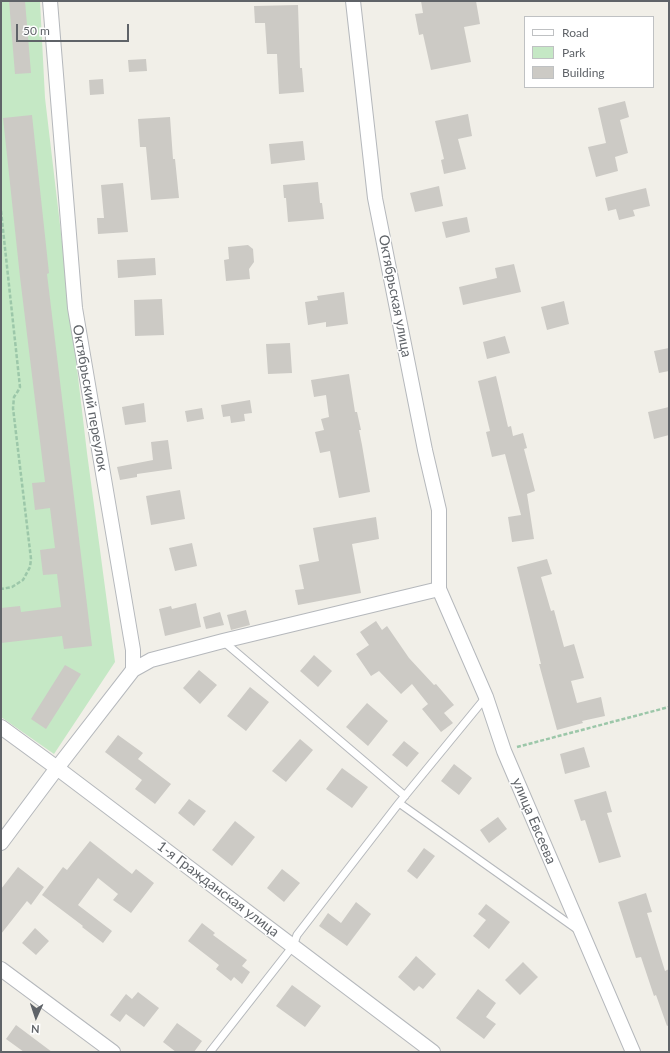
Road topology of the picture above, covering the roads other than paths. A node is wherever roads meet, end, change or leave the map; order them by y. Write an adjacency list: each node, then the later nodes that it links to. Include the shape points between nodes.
1 (50, 1): 5 (street, Октябрьский переулок, via 75,308 133,650)
2 (353, 1): 3 (street, Октябрьская улица, via 375,198 439,510)
3 (439, 589): 4 (street); 6 (street, улица Евсеева)
4 (223, 641): 5 (street, via 151,660); 9 (lane)
5 (133, 670): 8 (street)
6 (486, 697): 9 (lane); 12 (street, улица Евсеева, via 504,751)
7 (1, 727): 8 (street, 1-я Гражданская улица)
8 (57, 768): 11 (street); 13 (street, 1-я Гражданская улица)
9 (405, 796): 10 (lane)
10 (399, 803): 12 (lane); 13 (lane, via 297,935)
11 (1, 843)
12 (582, 933): 18 (street, улица Евсеева)
13 (293, 946): 16 (lane); 17 (street, 1-я Гражданская улица)
14 (1, 969): 15 (street)
15 (113, 1052)
16 (210, 1052)
17 (433, 1052)
18 (633, 1052)

